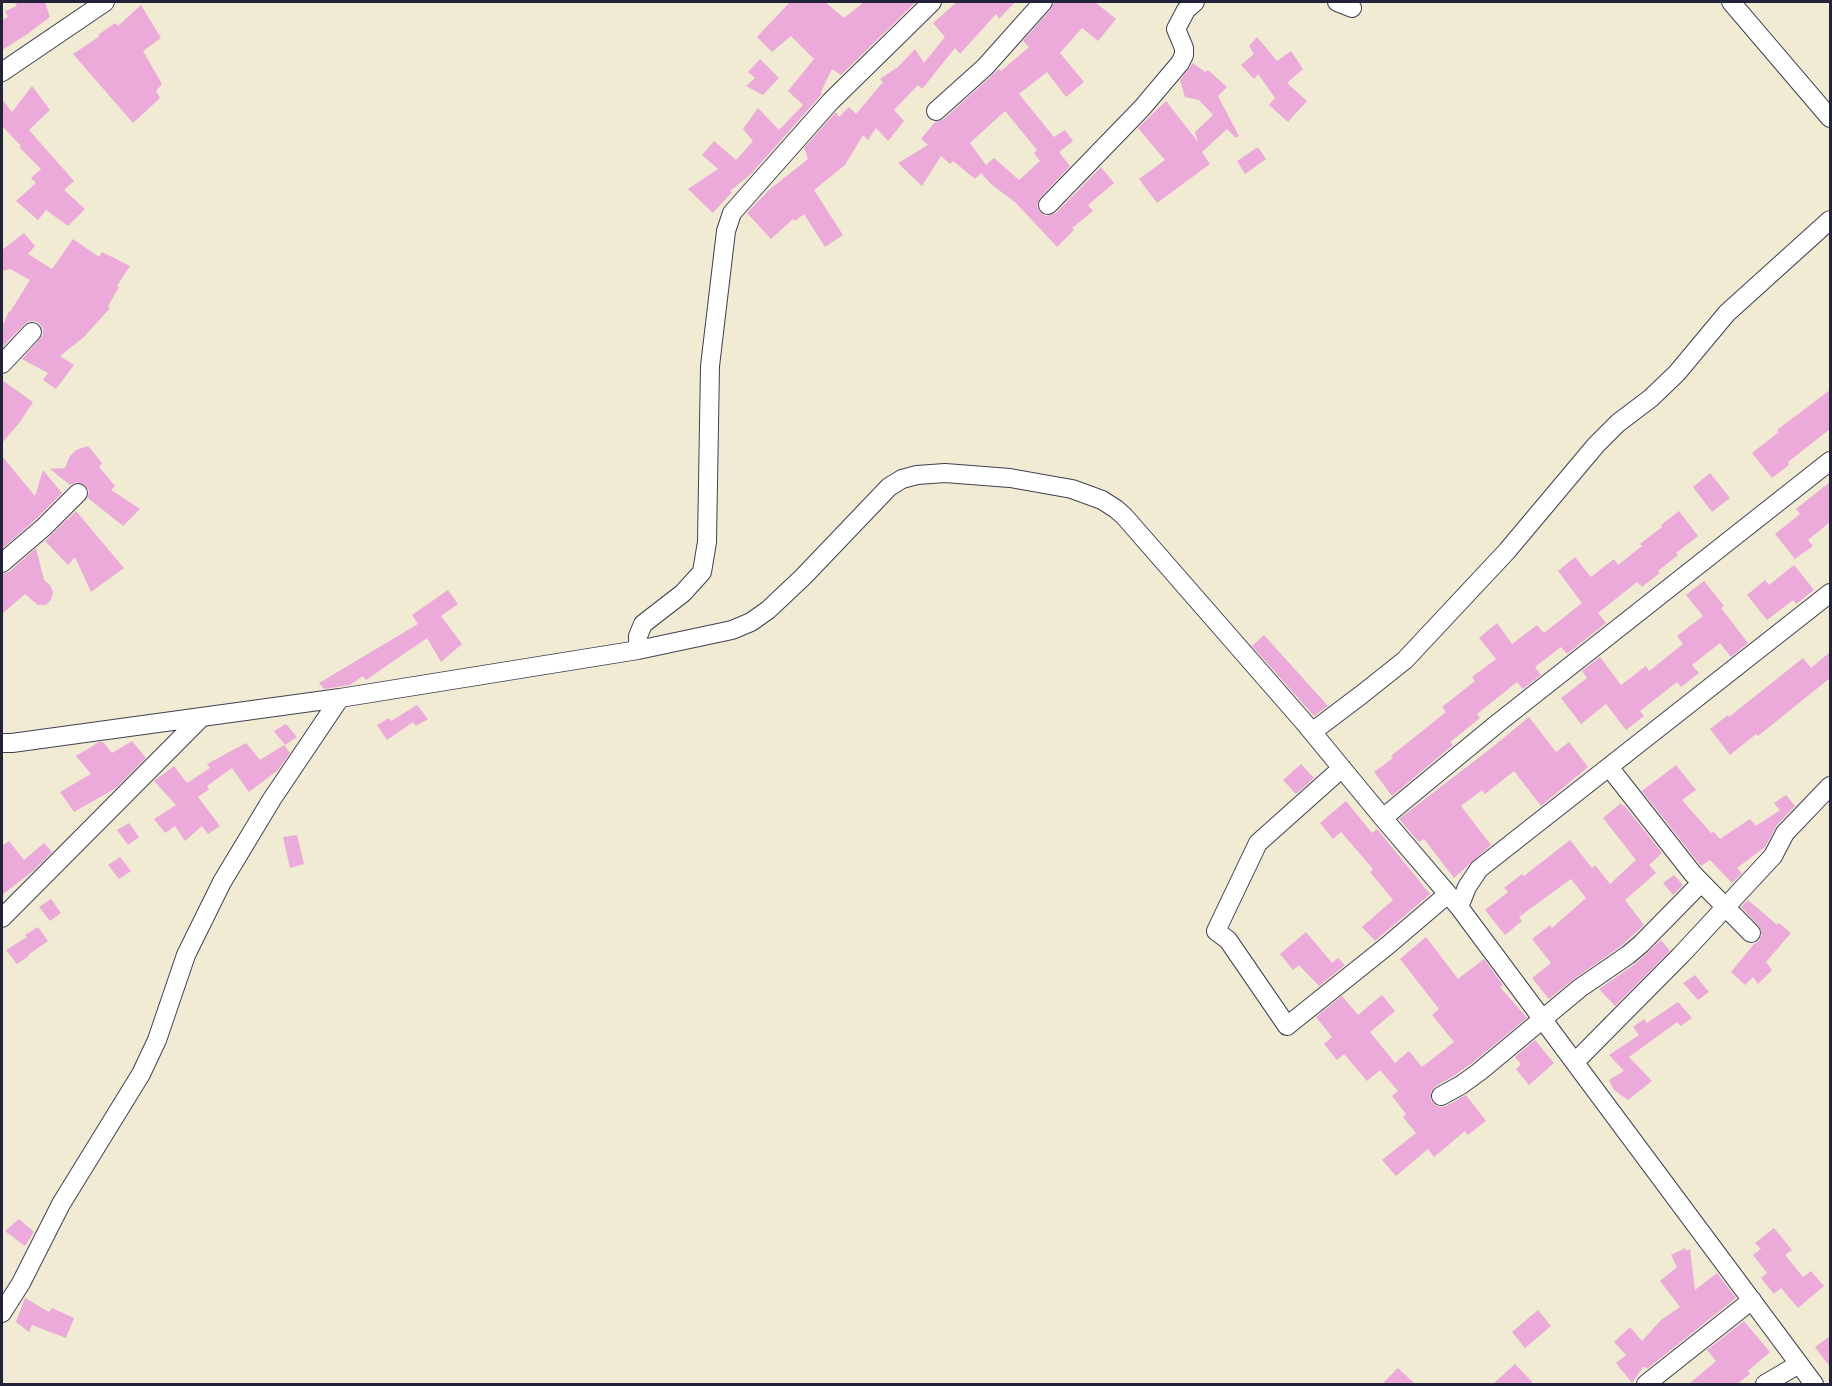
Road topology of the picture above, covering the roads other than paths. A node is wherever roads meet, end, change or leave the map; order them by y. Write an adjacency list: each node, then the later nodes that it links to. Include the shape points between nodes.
1 (105, 2): 6 (street)
2 (932, 2): 17 (street, via 831,101 732,213 726,231 710,366 707,543 702,572 644,624 638,636)
3 (1043, 2): 7 (street, via 985,67)
4 (1192, 2): 9 (street, via 1176,29 1184,48 1180,63)
5 (1731, 2): 8 (street)
6 (2, 72)
7 (936, 111)
8 (1830, 118)
9 (1048, 205)
10 (1830, 220): 20 (street, via 1727,313 1651,398 1618,423 1507,551 1405,660)
11 (32, 332): 12 (street)
12 (2, 364)
13 (1830, 461): 25 (street)
14 (78, 493): 15 (street)
15 (2, 563)
16 (1830, 593): 22 (street)
17 (638, 650): 18 (street); 20 (street, via 732,630 751,622 802,577 889,487 902,479 945,472 1010,478 1072,489 1109,504 1156,552)
18 (340, 698): 19 (street); 35 (street, via 222,882 186,955 141,1074 61,1204)
19 (202, 717): 21 (street); 29 (street)
20 (1312, 732): 23 (street)
21 (2, 743)
22 (1609, 767): 26 (street); 27 (street, via 1479,870)
23 (1346, 774): 25 (street); 27 (street, via 1258,843 1216,931 1225,938 1287,1026 1386,946)
24 (1830, 786): 28 (street, via 1785,833 1773,856)
25 (1383, 818): 27 (street)
26 (1701, 883): 28 (street); 31 (street, via 1641,944)
27 (1453, 900): 31 (street)
28 (1725, 907): 30 (street); 32 (street)
29 (2, 918)
30 (1751, 933)
31 (1543, 1019): 32 (street); 33 (street, via 1479,1072)
32 (1575, 1062): 34 (street)
33 (1441, 1096)
34 (1752, 1300): 36 (street); 37 (street)
35 (2, 1313)
36 (1799, 1364): 38 (street); 39 (street)
37 (1646, 1384)
38 (1765, 1384)
39 (1814, 1384)

